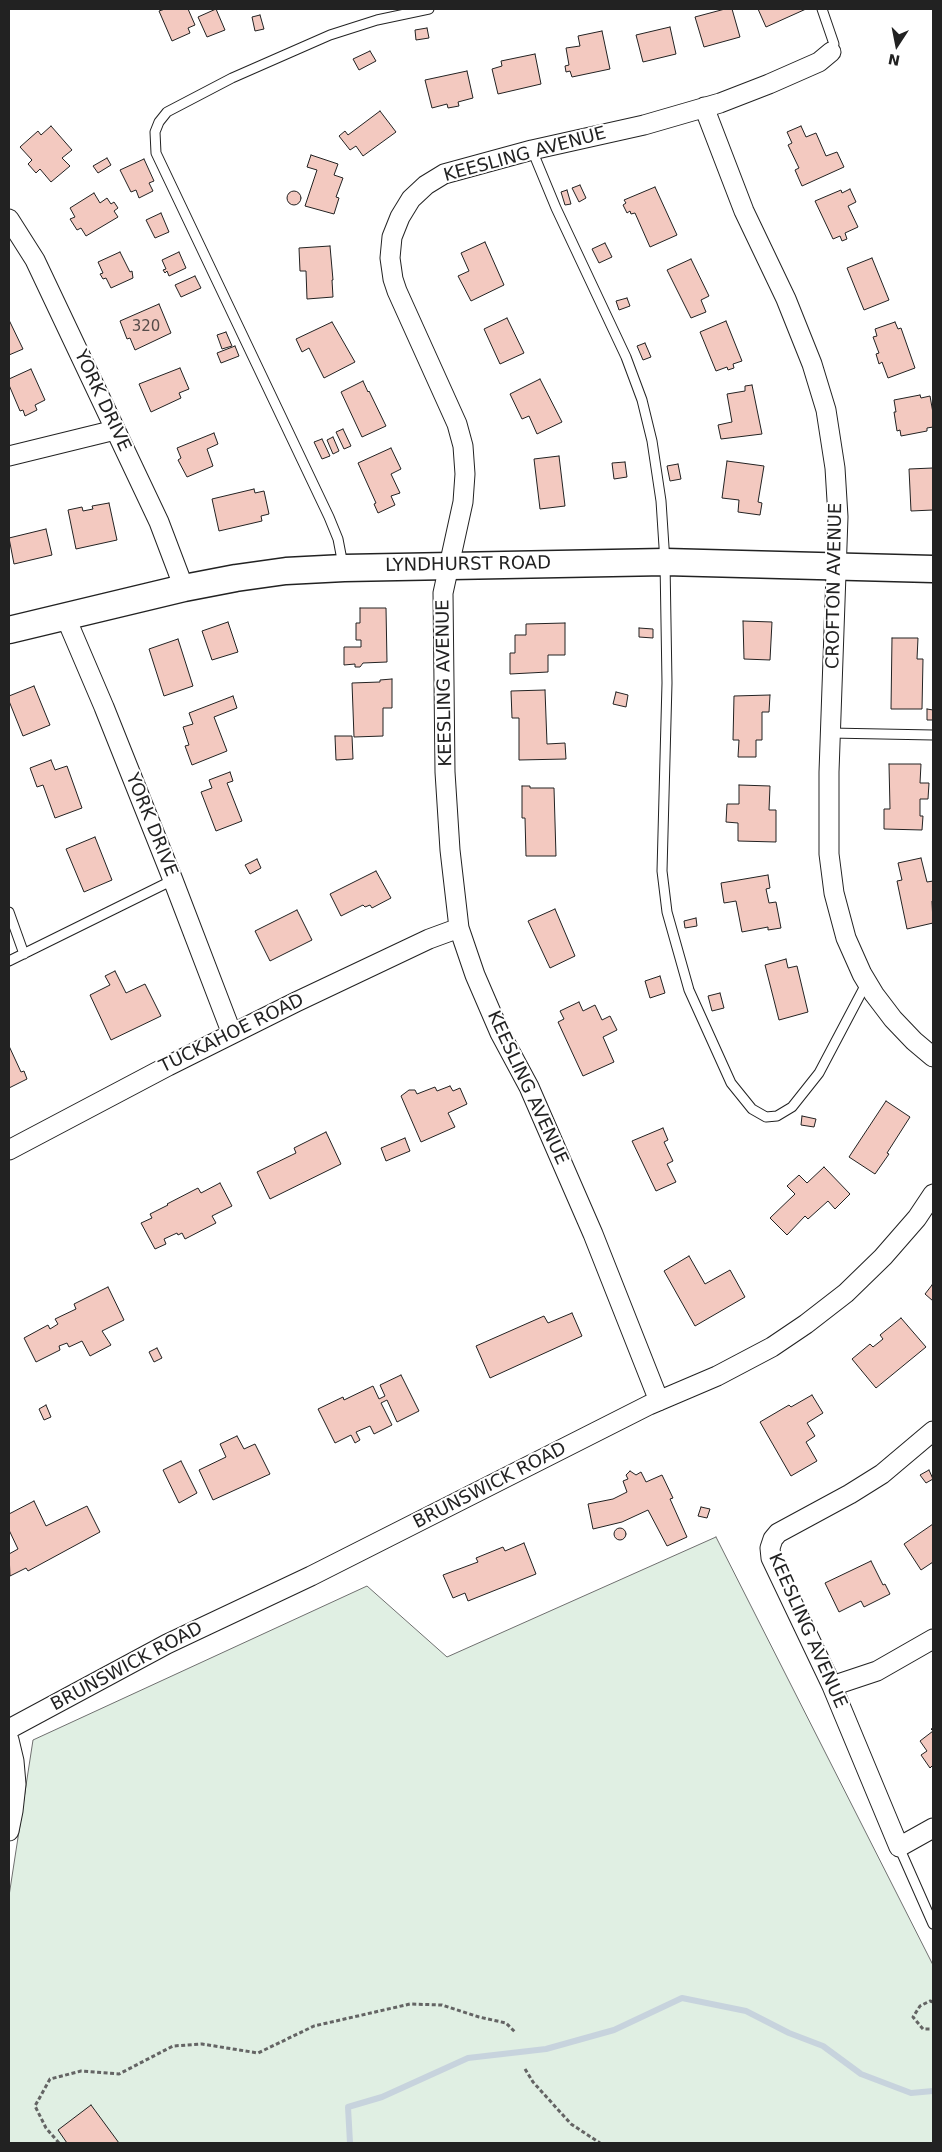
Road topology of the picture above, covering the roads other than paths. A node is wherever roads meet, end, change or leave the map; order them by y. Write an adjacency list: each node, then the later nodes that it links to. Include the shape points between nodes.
1 (429, 9): 12 (lane, via 377,20 330,35 232,78 167,112 155,132 156,153 329,517)
2 (822, 9): 3 (lane, KEESLING AVENUE, via 834,44)
3 (831, 52): 4 (street, KEESLING AVENUE, via 818,62 769,84)
4 (704, 108): 5 (street, KEESLING AVENUE); 11 (street, CROFTON AVENUE, via 744,211 786,299 826,410 836,468)
5 (532, 150): 9 (lane, via 626,357 642,400 661,501); 10 (street, KEESLING AVENUE, via 444,174 426,185 407,205 392,237 390,258 397,291 458,424 463,446 463,502)
6 (9, 219): 7 (street, YORK DRIVE, via 35,260)
7 (115, 430): 8 (street); 14 (street, YORK DRIVE, via 159,522)
8 (9, 456)
9 (665, 562): 10 (main road, LYNDHURST ROAD); 11 (main road, LYNDHURST ROAD); 24 (lane, via 667,683 662,871 667,912 689,990 731,1083 752,1109 766,1117 777,1116 792,1107 819,1073)
10 (450, 566): 12 (main road, LYNDHURST ROAD); 21 (street, KEESLING AVENUE, via 443,593 442,665 450,850)
11 (836, 566): 13 (main road, LYNDHURST ROAD); 17 (street, CROFTON AVENUE)
12 (344, 568): 14 (main road, LYNDHURST ROAD, via 286,571)
13 (933, 568)
14 (184, 588): 15 (main road, LYNDHURST ROAD)
15 (66, 618): 16 (main road, LYNDHURST ROAD); 19 (street, YORK DRIVE)
16 (9, 630)
17 (830, 733): 18 (lane); 24 (street, CROFTON AVENUE, via 829,854 834,893 846,938)
18 (933, 735)
19 (173, 880): 22 (lane); 25 (street, YORK DRIVE)
20 (9, 912): 22 (lane)
21 (459, 928): 25 (street, TUCKAHOE ROAD, via 429,939); 29 (street, KEESLING AVENUE, via 475,976 529,1087 593,1234)
22 (24, 954): 23 (lane)
23 (9, 961)
24 (867, 982): 26 (street, CROFTON AVENUE, via 893,1019)
25 (232, 1034): 27 (street, TUCKAHOE ROAD)
26 (933, 1057)
27 (9, 1150)
28 (933, 1194): 29 (street, BRUNSWICK ROAD, via 883,1257 846,1293 806,1324 772,1347 717,1376)
29 (659, 1401): 33 (street, BRUNSWICK ROAD, via 311,1576 166,1644)
30 (933, 1431): 32 (street, KEESLING AVENUE, via 882,1474 778,1532 772,1539 771,1558)
31 (933, 1639): 32 (street, via 876,1670)
32 (832, 1686): 37 (street, KEESLING AVENUE)
33 (9, 1729)
34 (9, 1740): 36 (street, via 16,1784)
35 (933, 1828): 37 (street)
36 (9, 1831)
37 (899, 1847): 38 (lane)
38 (933, 1924)

